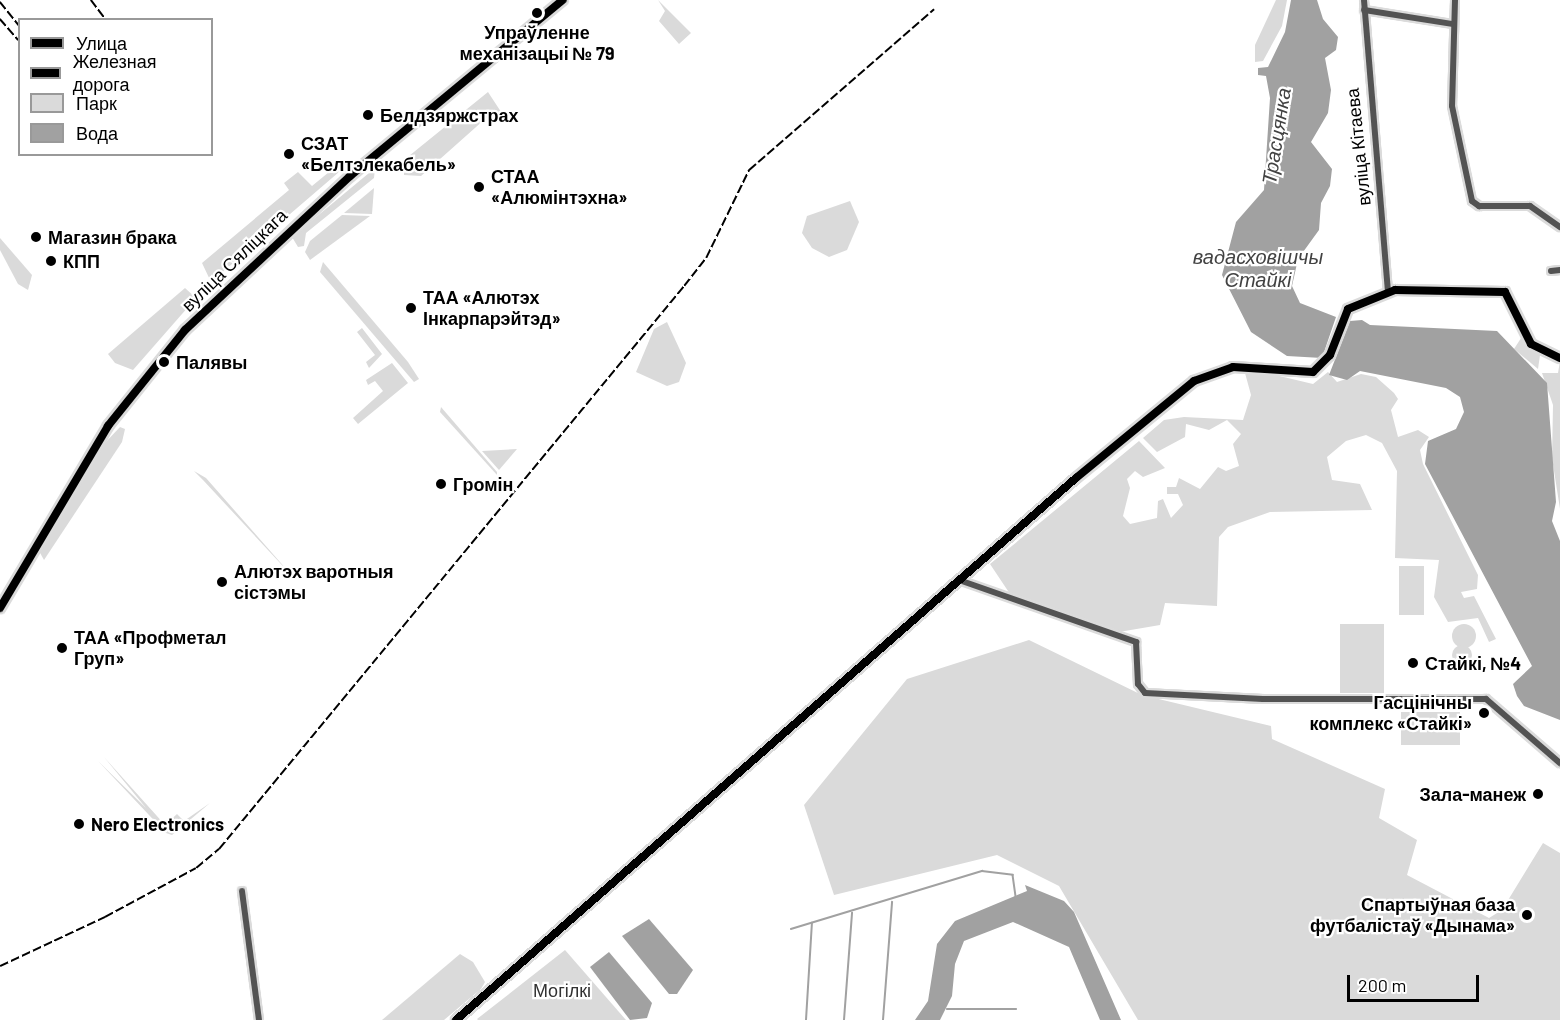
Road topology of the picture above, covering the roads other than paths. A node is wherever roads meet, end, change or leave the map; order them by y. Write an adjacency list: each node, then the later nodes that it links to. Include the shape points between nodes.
1 (562, 0): 12 (main road, вуліца Сяліцкага, via 350,176 185,330 108,426)
2 (1364, 0): 4 (street, вуліца Кітаева)
3 (1455, 0): 5 (street)
4 (1364, 10): 5 (street); 9 (street, вуліца Кітаева)
5 (1452, 24): 6 (street, via 1451,89 1472,201 1479,206 1530,206)
6 (1560, 227)
7 (1560, 270): 8 (street)
8 (1551, 272)
9 (1388, 291): 10 (main road, via 1505,292 1531,344); 11 (main road, via 1343,315 1330,355 1313,372 1233,367 1185,387)
10 (1560, 358)
11 (959, 580): 13 (street, via 1136,642 1138,684 1145,693 1263,699 1486,699); 16 (main road)
12 (0, 608)
13 (1560, 763)
14 (242, 891): 15 (street)
15 (259, 1020)
16 (456, 1020)

